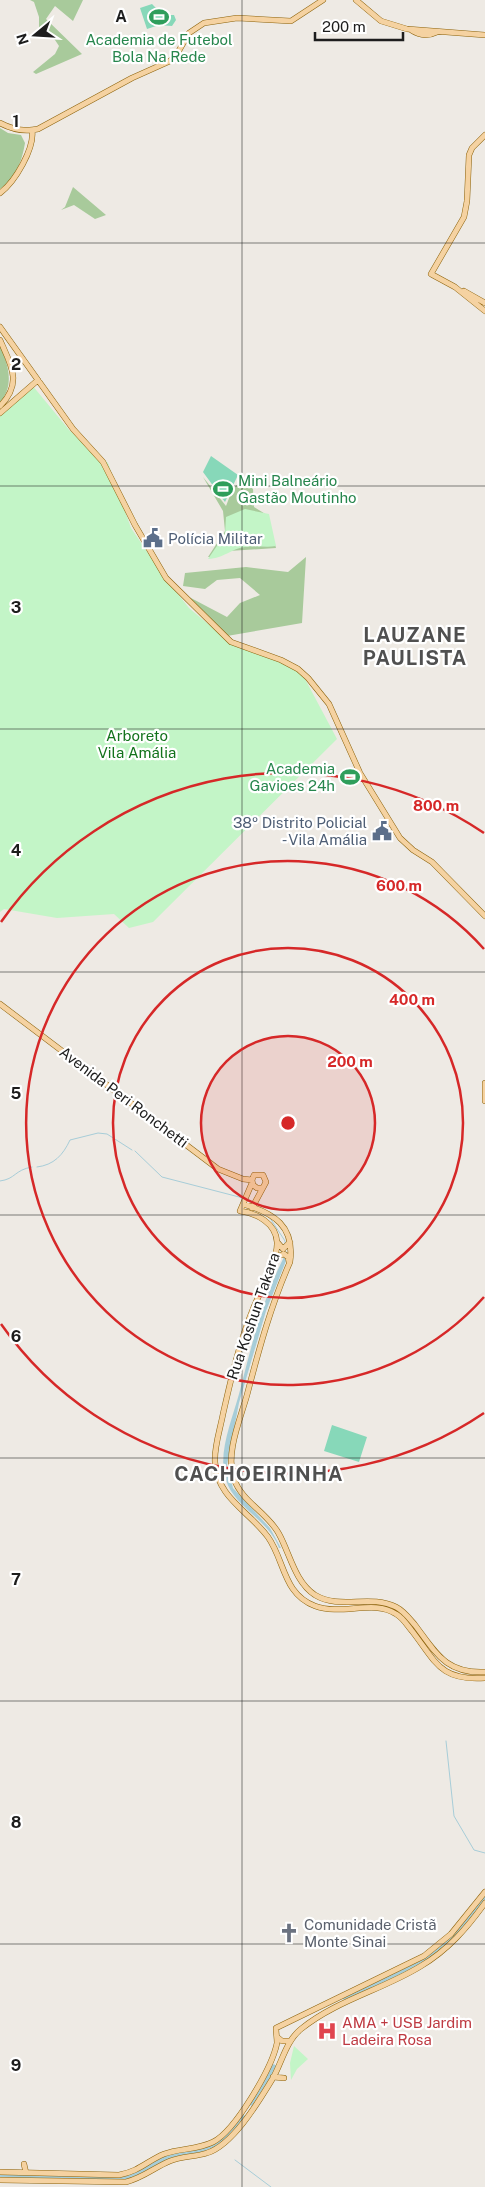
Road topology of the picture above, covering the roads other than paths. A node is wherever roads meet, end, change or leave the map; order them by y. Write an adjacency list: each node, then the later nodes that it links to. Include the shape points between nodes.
1 (323, 0): 5 (main road, via 290,21 237,18 204,23 189,33 170,62)
2 (356, 0): 3 (main road, via 382,21 414,31)
3 (485, 35)
4 (0, 123): 5 (main road, via 12,129)
5 (30, 131): 7 (main road, via 17,176)
6 (485, 135): 8 (main road, via 469,155 464,217 431,274)
7 (0, 193)
8 (455, 287): 9 (main road); 10 (main road)
9 (485, 303)
10 (485, 311)
11 (0, 327): 13 (main road)
12 (0, 340): 14 (main road, via 14,376)
13 (38, 380): 14 (main road); 15 (main road, via 73,429 103,462 134,525 166,578 232,642 282,660 308,678 329,704 359,772 400,838 432,862)
14 (1, 410)
15 (485, 916)
16 (0, 1004): 19 (main road, Avenida Peri Ronchetti, via 211,1163)
17 (485, 1083): 18 (main road)
18 (485, 1101)
19 (252, 1182): 20 (main road, via 257,1188); 20 (main road, via 257,1174 263,1176 266,1182); 22 (main road)
20 (262, 1188): 21 (main road)
21 (260, 1197): 23 (main road); 24 (main road)
22 (243, 1204): 23 (main road); 25 (main road, via 240,1211)
23 (254, 1207): 24 (main road); 25 (main road)
24 (266, 1211): 27 (main road, via 281,1224)
25 (249, 1212): 26 (main road, Rua Koshun Takara, via 272,1227)
26 (277, 1242): 27 (main road, via 283,1248); 28 (main road, Rua Koshun Takara)
27 (290, 1242): 29 (main road)
28 (275, 1257): 29 (main road, via 284,1254); 30 (main road, Rua Koshun Takara, via 241,1343 215,1462 222,1489 267,1536)
29 (290, 1262): 31 (main road, Rua Koshun Takara, via 262,1336 231,1469 240,1491 274,1526)
30 (278, 1559): 31 (main road); 33 (main road, Rua Koshun Takara)
31 (290, 1559): 32 (main road, Rua Koshun Takara)
32 (298, 1575): 33 (main road); 34 (main road, Rua Koshun Takara, via 308,1590 328,1600 378,1602 398,1607 445,1662 462,1671)
33 (287, 1580): 35 (main road, Rua Koshun Takara, via 302,1598 320,1607 389,1610 404,1621 445,1671 460,1678)
34 (485, 1672)
35 (485, 1678)
36 (485, 1892): 38 (main road, via 451,1934 424,1956 276,2028)
37 (485, 1903): 39 (main road, via 458,1937 431,1960 402,1977 329,2009)
38 (277, 2040): 39 (main road); 44 (main road, via 263,2078 231,2126 214,2142 172,2152 135,2171 119,2175)
39 (290, 2041): 40 (main road)
40 (274, 2077): 41 (main road); 45 (main road, via 234,2135 209,2153 172,2160 126,2182)
41 (284, 2078)
42 (27, 2164): 44 (main road)
43 (0, 2172): 44 (main road)
44 (29, 2173)
45 (0, 2180)

